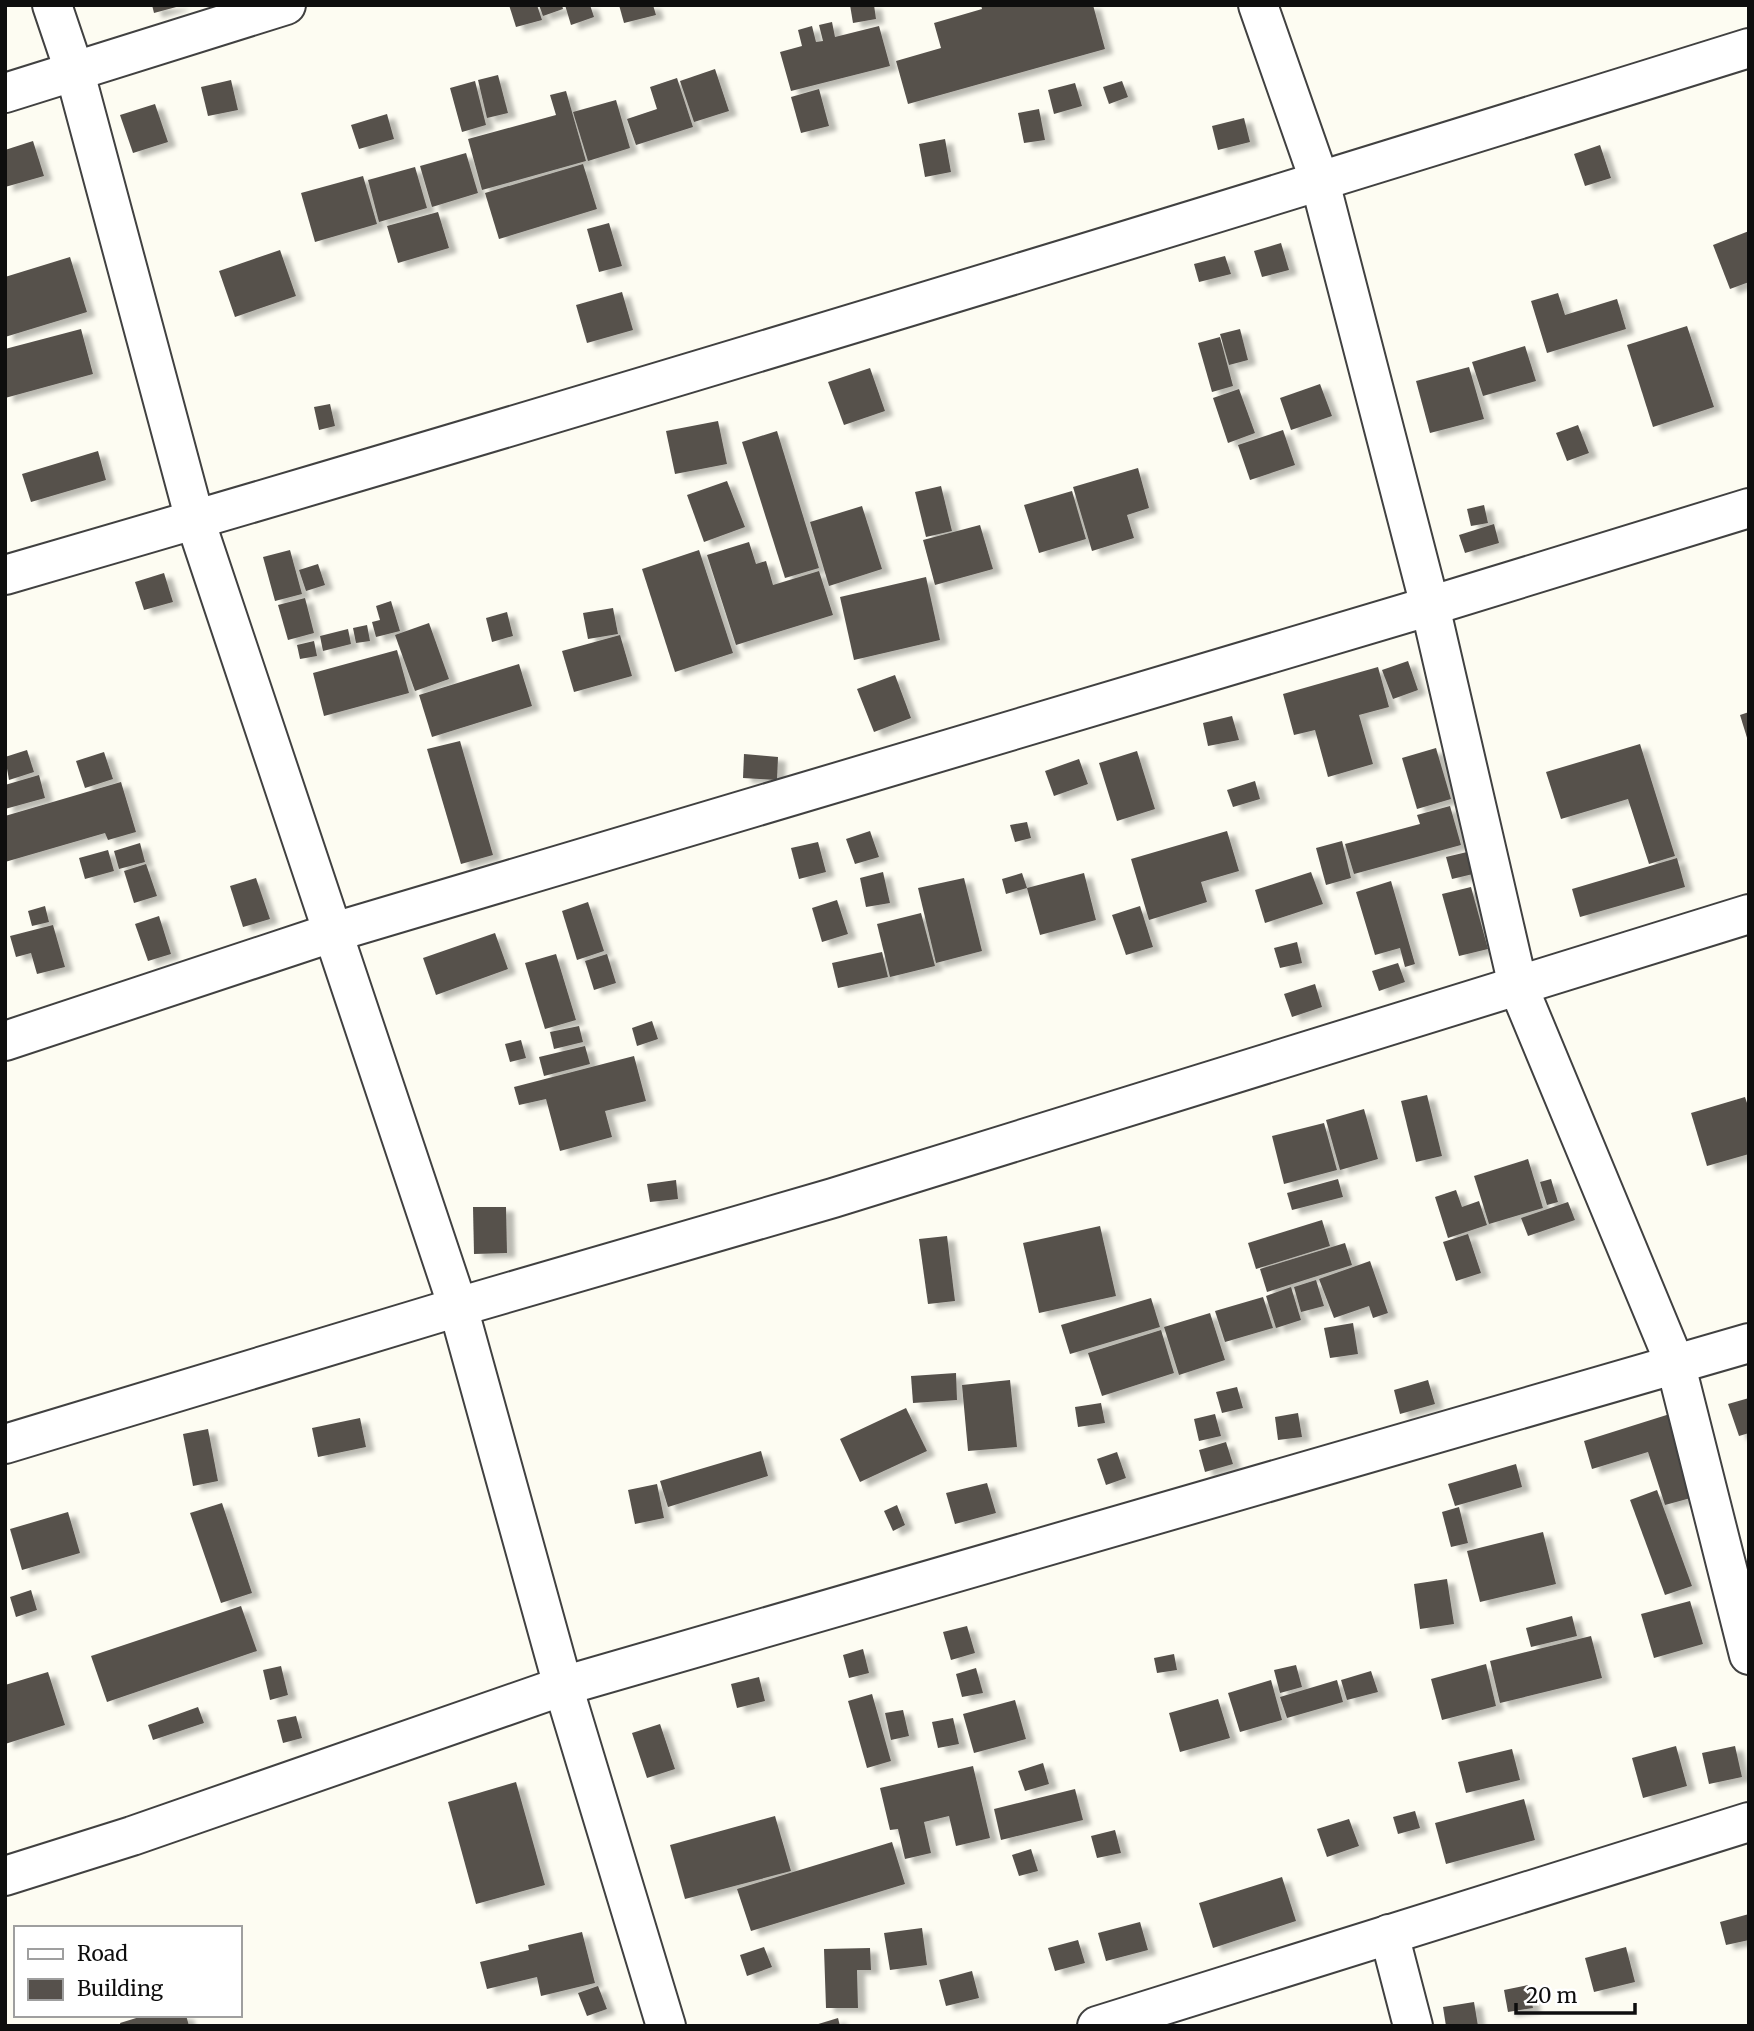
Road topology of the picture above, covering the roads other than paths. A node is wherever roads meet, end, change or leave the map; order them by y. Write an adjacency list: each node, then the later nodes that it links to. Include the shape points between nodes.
1 (52, 5): 5 (street)
2 (286, 5): 5 (street)
3 (1258, 5): 7 (street)
4 (1749, 48): 7 (street)
5 (75, 73): 6 (street); 9 (street)
6 (5, 93)
7 (1320, 182): 9 (street); 11 (street)
8 (1749, 508): 11 (street)
9 (195, 520): 10 (street); 13 (street)
10 (5, 575)
11 (1430, 606): 13 (street); 14 (street)
12 (1749, 914): 14 (street)
13 (331, 933): 15 (street); 16 (street)
14 (1518, 986): 16 (street, via 834,1198); 18 (street)
15 (5, 1041)
16 (458, 1307): 19 (street); 21 (street)
17 (1749, 1343): 18 (street)
18 (1676, 1366): 20 (street); 21 (street)
19 (5, 1444)
20 (1749, 1656)
21 (563, 1686): 23 (street); 25 (street)
22 (1749, 1822): 24 (street)
23 (5, 1876)
24 (1389, 1934): 26 (street); 27 (street)
25 (666, 2026)
26 (1097, 2026)
27 (1413, 2026)

